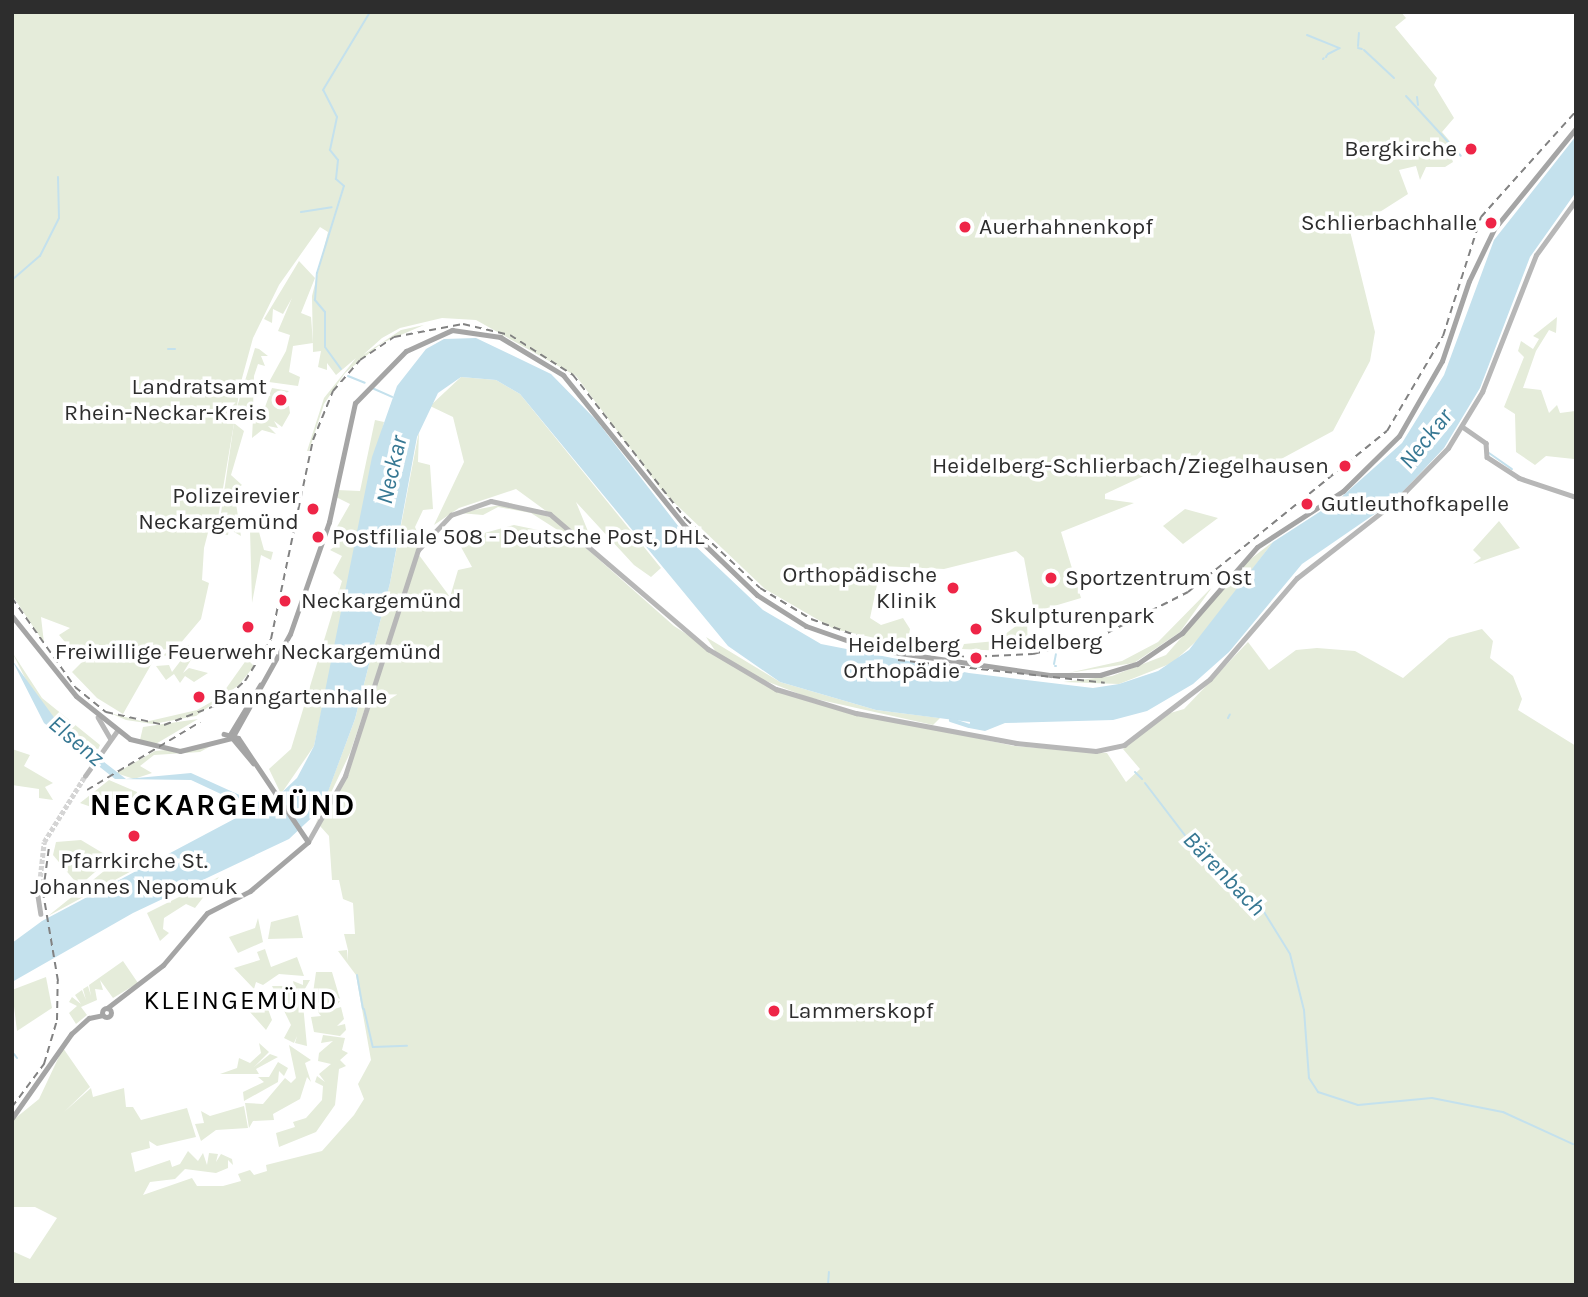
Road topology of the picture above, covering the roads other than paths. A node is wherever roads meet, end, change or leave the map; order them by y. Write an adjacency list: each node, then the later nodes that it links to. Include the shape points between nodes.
1 (1576, 128): 9 (main road, via 1488,241 1442,361 1407,423 1333,496 1257,547 1182,633 1137,664 1077,676 963,663 841,641 766,602 671,512 582,392 525,349 458,330 431,335 407,351 352,410 329,522)
2 (1576, 200): 3 (main road, via 1530,267)
3 (1463, 427): 4 (main road); 5 (main road); 6 (main road)
4 (1470, 434): 5 (main road); 6 (main road)
5 (1456, 438): 16 (main road, via 1410,489 1280,597 1210,680 1122,746 1038,746 831,706 764,683 716,655 540,509 491,501 446,518 412,562 350,764 313,835)
6 (1486, 443): 7 (main road, via 1487,457 1518,478)
7 (1576, 497)
8 (12, 616): 10 (main road)
9 (279, 657): 12 (main road); 12 (main road)
10 (98, 717): 11 (main road); 13 (main road)
11 (117, 730): 12 (main road, via 164,750); 13 (main road)
12 (231, 735): 14 (main road); 14 (main road)
13 (110, 739): 15 (main road)
14 (258, 768): 16 (main road)
15 (86, 774)
16 (304, 837): 19 (main road, via 302,848 207,913 163,965 114,1000 106,1011 94,1015 63,1044 25,1106)
17 (37, 896): 18 (main road)
18 (41, 914)
19 (12, 1118)

